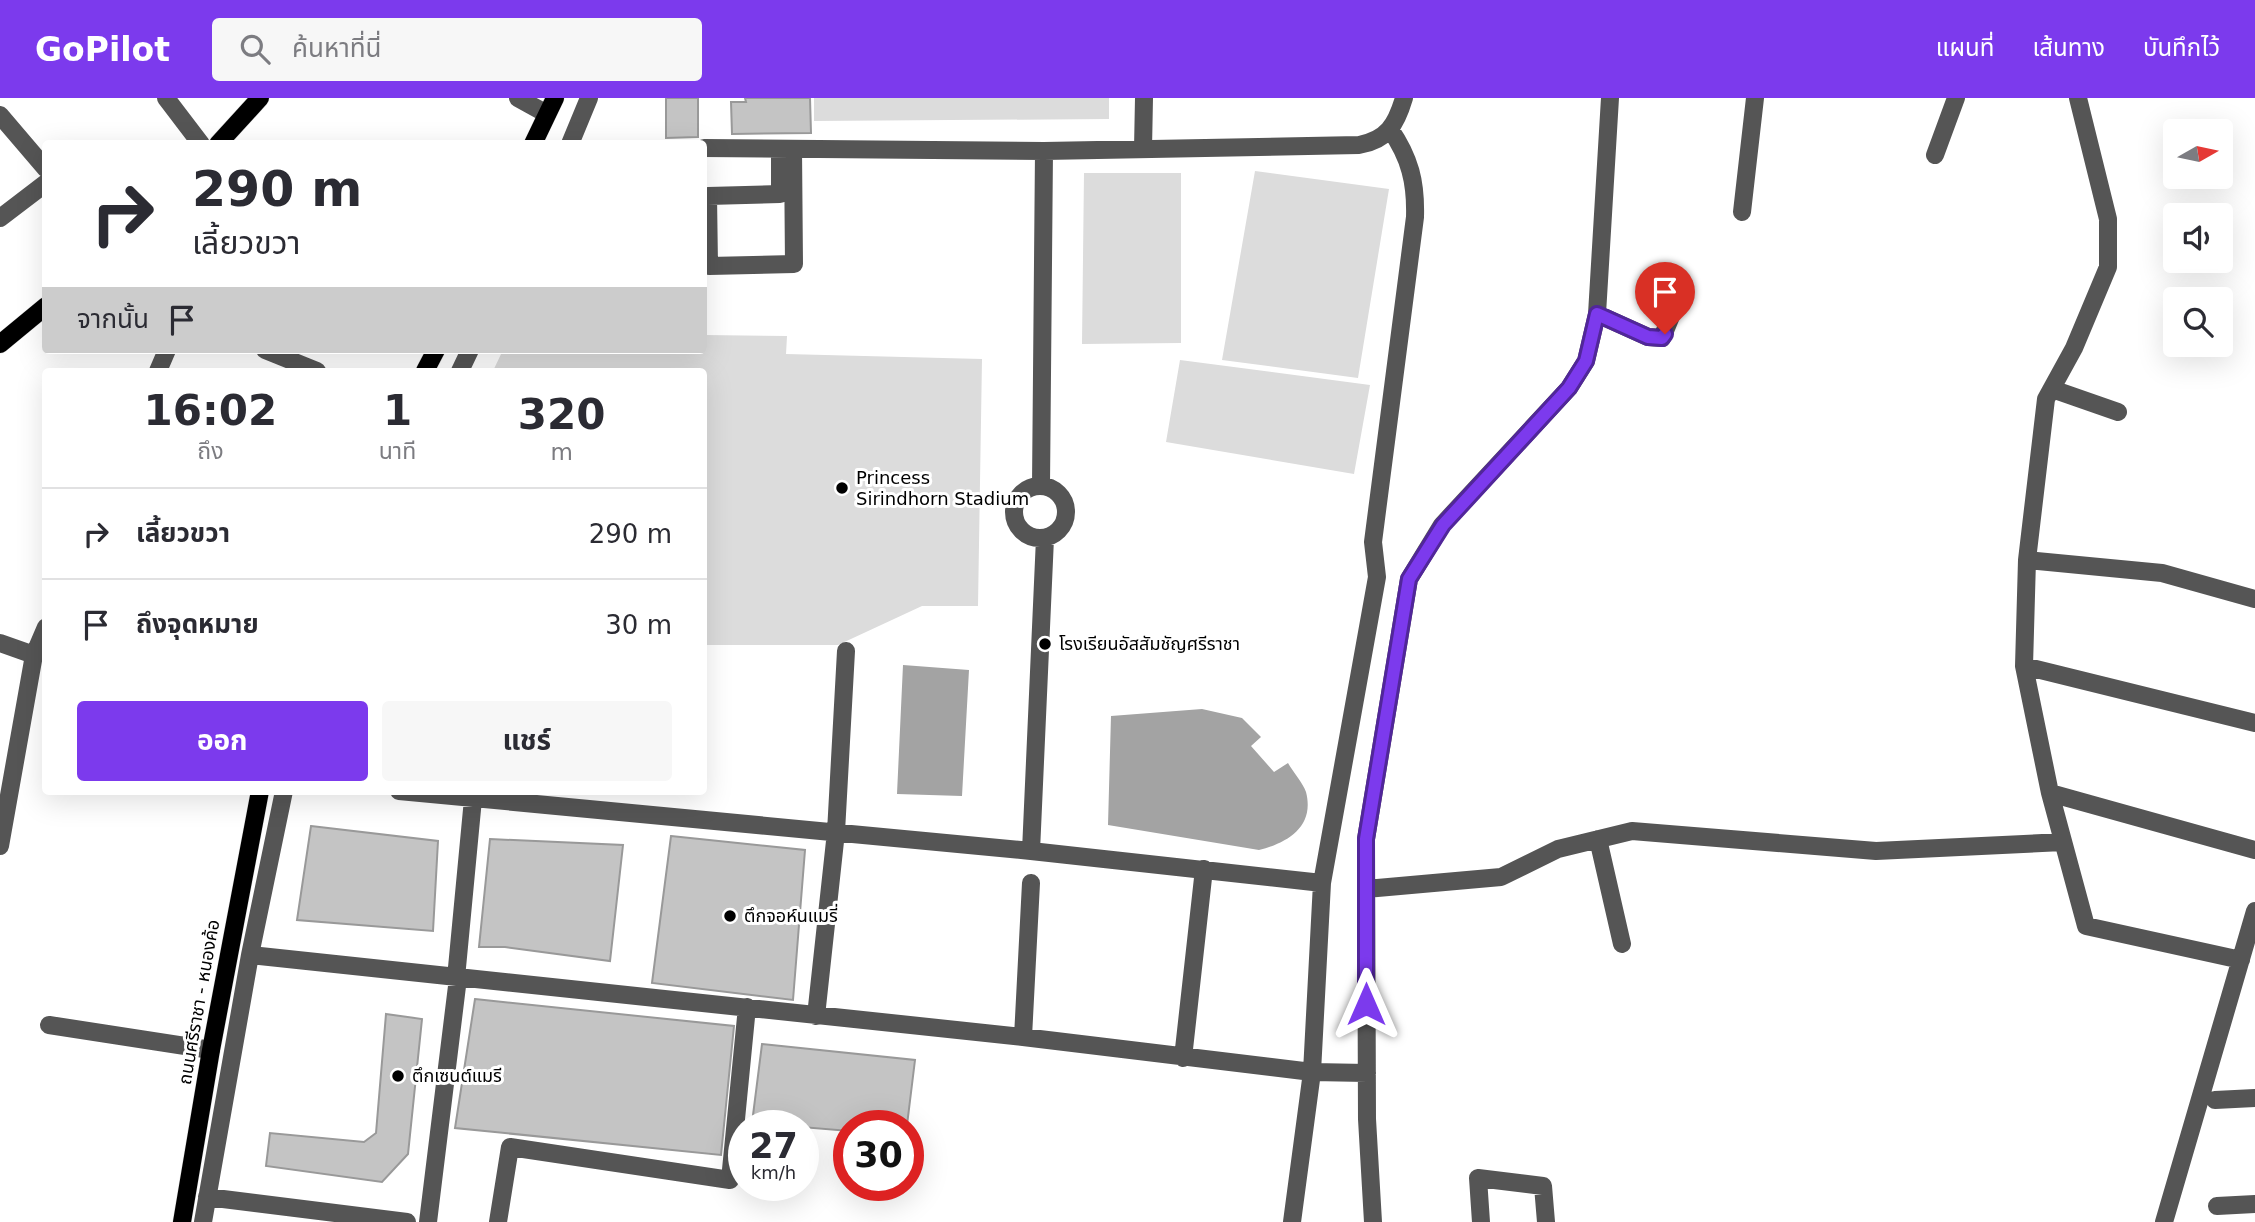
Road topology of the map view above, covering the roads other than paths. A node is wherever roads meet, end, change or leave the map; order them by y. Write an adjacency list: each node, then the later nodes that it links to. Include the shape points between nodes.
1 (166, 98): 14 (street)
2 (260, 98): 15 (main road)
3 (518, 98): 11 (street)
4 (589, 98): 17 (street)
5 (1143, 98): 20 (street)
6 (1404, 98): 13 (street)
7 (1610, 98): 29 (street)
8 (1755, 98): 25 (street)
9 (1956, 98): 22 (street)
10 (2078, 98): 33 (street, via 2108,219 2108,267)
11 (551, 106): 16 (main road)
12 (0, 114): 23 (street)
13 (1390, 129): 20 (street, via 1378,142 1359,145); 58 (street, via 1412,168 1415,216 1373,542 1377,577)
14 (198, 140)
15 (222, 140)
16 (535, 140)
17 (572, 140)
18 (707, 149): 19 (street)
19 (786, 149): 19 (street, via 794,264 709,265 708,196 780,194); 21 (street)
20 (1143, 149): 21 (street)
21 (1044, 151): 35 (street)
22 (1935, 155)
23 (42, 164)
24 (42, 186): 26 (street)
25 (1742, 212)
26 (0, 218)
27 (1678, 299): 29 (street, via 1662,338 1648,337)
28 (42, 309): 30 (main road)
29 (1597, 314): 59 (street, via 1586,361 1569,388 1443,525 1409,579 1366,839)
30 (0, 344)
31 (271, 359): 32 (street)
32 (306, 368)
33 (2052, 389): 34 (street); 37 (street, via 2046,399)
34 (2118, 412)
35 (1041, 485): 36 (street, via 1057,491 1066,514 1060,529); 36 (street, via 1024,490 1013,514 1028,536)
36 (1045, 538): 55 (street)
37 (2027, 560): 38 (street, via 2162,573); 43 (street)
38 (2255, 599)
39 (42, 636): 42 (street)
40 (0, 643): 42 (street)
41 (846, 651): 50 (street)
42 (34, 654): 53 (street)
43 (2024, 666): 44 (street); 45 (street)
44 (2255, 723)
45 (2050, 793): 52 (street); 54 (street)
46 (259, 795): 69 (main road, ถนนศรีราชา - หนองค้อ)
47 (283, 795): 62 (street)
48 (436, 795): 49 (street)
49 (473, 799): 50 (street); 64 (street)
50 (836, 832): 55 (street); 66 (street)
51 (1598, 839): 52 (street, via 1632,831 1876,851); 59 (street, via 1558,849 1502,877); 61 (street)
52 (2063, 842): 63 (street, via 2086,926)
53 (0, 846)
54 (2255, 850)
55 (1031, 851): 56 (street)
56 (1204, 869): 58 (street); 70 (street)
57 (1031, 883): 68 (street)
58 (1322, 883): 71 (street)
59 (1366, 889): 72 (street)
60 (2255, 911): 63 (street)
61 (1622, 944)
62 (250, 955): 64 (street); 75 (street)
63 (2241, 960): 87 (street)
64 (457, 978): 65 (street); 81 (street)
65 (747, 1007): 66 (street); 82 (street, via 730,1180 510,1147)
66 (816, 1016): 68 (street)
67 (49, 1025): 69 (street)
68 (1023, 1037): 70 (street)
69 (211, 1050): 78 (main road, ถนนศรีราชา - หนองค้อ)
70 (1182, 1058): 71 (street)
71 (1312, 1072): 72 (street); 83 (street)
72 (1367, 1073): 84 (street)
73 (2255, 1098): 74 (street)
74 (2215, 1100)
75 (207, 1197): 79 (street); 80 (street)
76 (2255, 1204): 77 (street)
77 (2217, 1206)
78 (182, 1222)
79 (203, 1222)
80 (407, 1222)
81 (428, 1222)
82 (498, 1222)
83 (1292, 1222)
84 (1373, 1222)
85 (1481, 1222): 86 (street, via 1478,1178 1543,1186)
86 (1546, 1222)
87 (2164, 1222)

